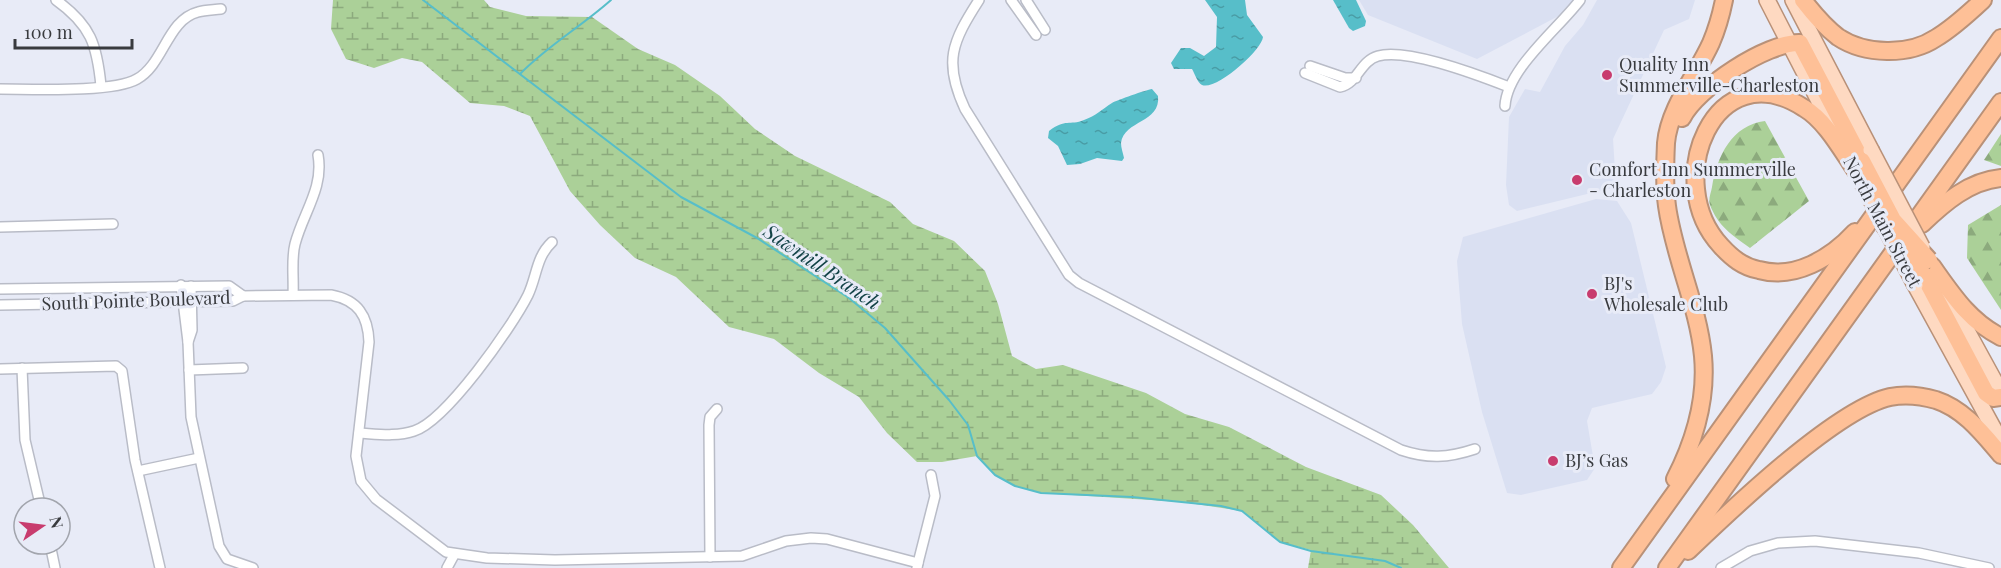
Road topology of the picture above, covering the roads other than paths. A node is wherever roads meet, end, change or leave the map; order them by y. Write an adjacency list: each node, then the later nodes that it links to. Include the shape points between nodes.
1 (57, 0): 17 (street, via 91,34)
2 (979, 0): 13 (street)
3 (988, 0): 13 (street)
4 (1011, 0): 5 (street, via 1041,32)
5 (1026, 0)
6 (1580, 0): 18 (street)
7 (1724, 0): 24 (highway, via 1711,43 1667,139)
8 (1767, 0): 15 (main road)
9 (1793, 0): 23 (main road, North Main Street)
10 (1803, 0): 11 (highway, via 1839,37 1884,51 1916,47 1935,39)
11 (1983, 0)
12 (221, 9): 17 (street, via 196,12 179,23 155,63 138,79 119,86)
13 (970, 15): 48 (street, via 960,30 951,59 956,91 1069,275 1401,450 1436,458)
14 (2001, 38): 26 (highway)
15 (1789, 42): 23 (highway, via 1800,43); 24 (highway, via 1703,90 1674,134)
16 (1307, 69): 18 (street, via 1340,87 1356,78 1369,60 1392,54 1446,66)
17 (100, 86): 19 (street)
18 (1509, 87): 21 (street)
19 (0, 89)
20 (2001, 102): 31 (highway)
21 (1505, 106)
22 (318, 155): 35 (street, via 319,184 294,248)
23 (1863, 161): 26 (highway, via 1832,137 1806,109 1781,96 1755,94 1730,103 1701,138 1695,162 1695,189 1701,215 1713,238 1748,268 1788,273 1830,254); 28 (main road, North Main Street, bridge); 32 (highway, bridge)
24 (1665, 178): 54 (highway, via 1667,208 1703,358 1702,395 1686,458)
25 (2001, 178): 31 (highway, via 1978,183 1959,193)
26 (1899, 182): 54 (highway)
27 (113, 224): 29 (street)
28 (1884, 225): 32 (highway, bridge)
29 (0, 226)
30 (552, 242): 46 (street, via 541,253 521,305 444,411 430,424 414,431)
31 (1889, 256): 63 (highway)
32 (1925, 271): 39 (highway, via 1987,330); 44 (highway, via 1986,393 1993,398); 47 (main road, North Main Street)
33 (186, 286): 34 (street, South Pointe Boulevard); 36 (street, South Pointe Boulevard, via 229,286); 37 (street)
34 (0, 290)
35 (293, 295): 36 (street); 46 (street, via 343,297 366,318 369,342)
36 (243, 296): 37 (street, South Pointe Boulevard, via 233,301)
37 (186, 302): 38 (street, South Pointe Boulevard); 43 (street)
38 (0, 304)
39 (2001, 337)
40 (22, 368): 42 (street); 51 (street, via 116,366 122,371); 53 (street, via 25,440)
41 (243, 368): 43 (street)
42 (0, 369)
43 (189, 370): 50 (street, via 189,403)
44 (2001, 395)
45 (717, 409): 56 (street, via 709,425)
46 (359, 433): 55 (street, via 356,468 367,491 428,541)
47 (2001, 442)
48 (1475, 449)
49 (2001, 455): 63 (highway, via 1959,412 1928,399 1890,398 1862,408 1800,453)
50 (199, 458): 51 (street); 60 (street, via 222,552 226,559)
51 (138, 471): 59 (street)
52 (932, 475): 58 (street, via 935,496)
53 (38, 496)
54 (1648, 530): 62 (highway)
55 (454, 555): 57 (street); 61 (street)
56 (710, 557): 57 (street); 58 (street, via 752,555 786,541 811,538 837,541)
57 (647, 563)
58 (917, 565)
59 (160, 568)
60 (253, 568)
61 (447, 568)
62 (1621, 568)
63 (1668, 568)
64 (1721, 568): 65 (street, via 1750,550 1778,543 1815,541 1910,552)
65 (1989, 568)

